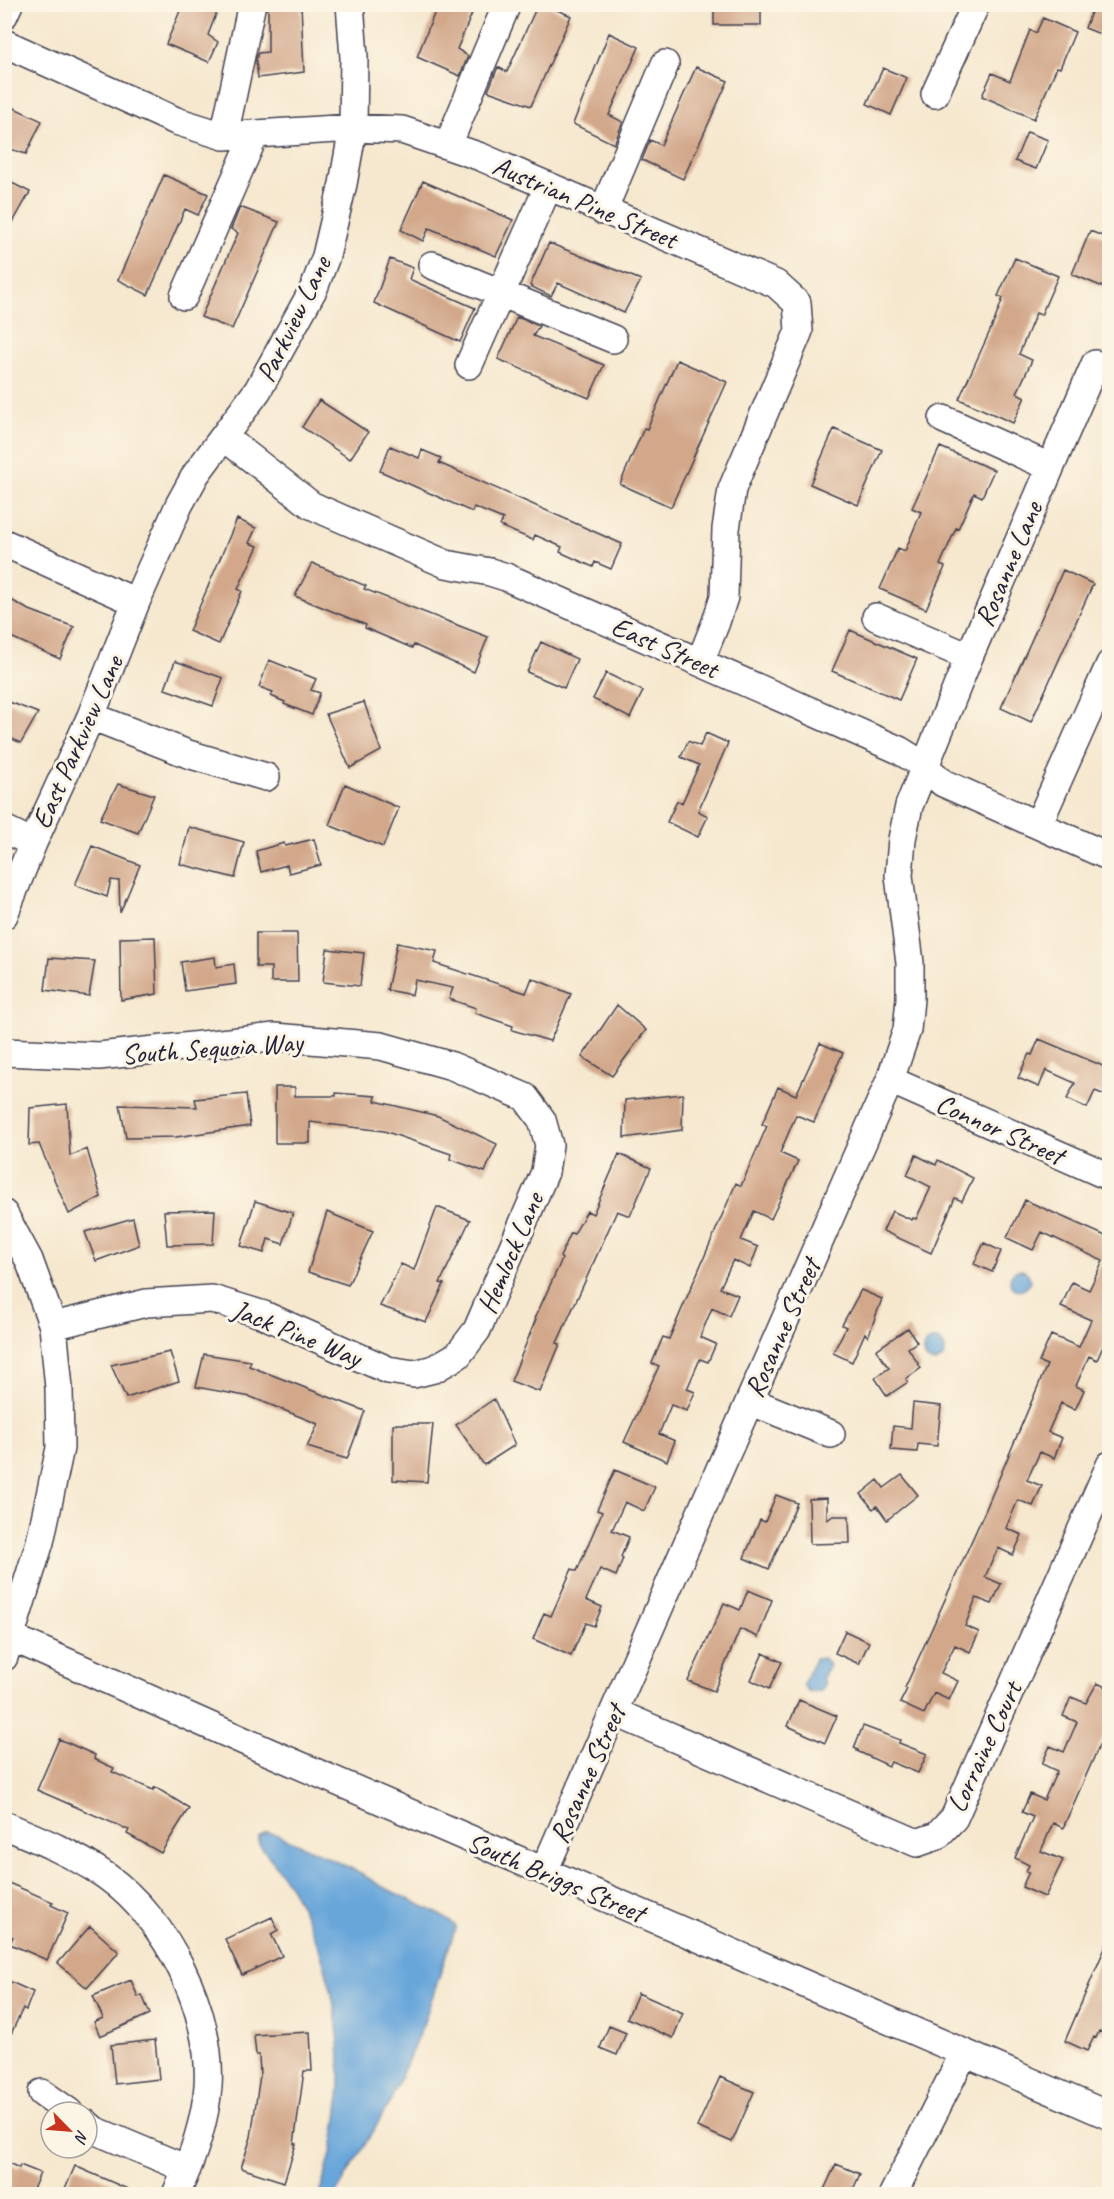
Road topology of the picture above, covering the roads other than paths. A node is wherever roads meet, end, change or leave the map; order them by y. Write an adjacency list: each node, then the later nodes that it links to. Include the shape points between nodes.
1 (9, 4): 6 (street)
2 (350, 4): 10 (street, Parkview Lane, via 354,57)
3 (507, 4): 13 (street)
4 (976, 4): 9 (street)
5 (251, 8): 12 (street)
6 (4, 15)
7 (4, 43): 12 (street, Austrian Pine Street, via 176,121)
8 (666, 64): 15 (street)
9 (935, 94)
10 (352, 128): 11 (street, Austrian Pine Street); 13 (street, Austrian Pine Street, via 402,130); 23 (street, Parkview Lane, via 326,256 314,288 258,390)
11 (255, 134): 12 (street, Austrian Pine Street); 18 (street)
12 (224, 136)
13 (448, 145): 14 (street, Austrian Pine Street)
14 (548, 187): 15 (street, Austrian Pine Street); 17 (street)
15 (603, 211): 29 (street, Austrian Pine Street, via 776,284 797,303 800,331 732,489 726,529 724,597)
16 (432, 265): 17 (street)
17 (500, 294): 19 (street); 20 (street)
18 (184, 296)
19 (613, 339)
20 (469, 365)
21 (1102, 367): 24 (street, Rosanne Lane)
22 (943, 419): 24 (street)
23 (224, 437): 26 (street, Parkview Lane, via 179,505); 29 (street, East Street, via 311,505 446,564 506,577)
24 (1050, 467): 28 (street, Rosanne Lane)
25 (4, 543): 26 (street)
26 (136, 602): 32 (street, East Parkview Lane)
27 (876, 617): 28 (street)
28 (969, 657): 33 (street, Rosanne Lane)
29 (700, 662): 33 (street, East Street, via 899,750)
30 (1110, 664): 31 (street)
31 (1103, 698): 35 (street)
32 (91, 716): 34 (street, via 188,754); 37 (street, East Parkview Lane)
33 (923, 765): 35 (street, East Street, via 943,783); 41 (street, Rosanne Street, via 909,806 901,854 899,876 910,963 910,999 907,1030)
34 (267, 777)
35 (1038, 825): 38 (street, East Street)
36 (4, 829): 37 (street)
37 (33, 843): 39 (street, East Parkview Lane)
38 (1110, 857)
39 (4, 915)
40 (4, 1052): 42 (street, South Sequoia Way, via 99,1056 275,1037 381,1046 452,1066 525,1096)
41 (890, 1080): 43 (street, Connor Street); 47 (street, Rosanne Street)
42 (542, 1120): 46 (street, Hemlock Lane, via 549,1145 545,1172 477,1330 458,1355)
43 (1110, 1178)
44 (4, 1214): 45 (street, via 28,1260)
45 (53, 1326): 46 (street, Jack Pine Way, via 146,1303 212,1299 264,1315 388,1370 414,1374); 50 (street, via 60,1448 40,1542)
46 (434, 1369)
47 (750, 1401): 48 (street); 51 (street, Rosanne Street)
48 (831, 1434)
49 (1110, 1465): 51 (street, Lorraine Court, via 954,1818 937,1836 917,1843)
50 (7, 1643): 53 (street, South Briggs Street)
51 (614, 1712): 53 (street, Rosanne Street)
52 (4, 1825): 59 (street, via 71,1854 108,1878 140,1906 169,1944 193,1998 204,2038 208,2084 203,2122)
53 (544, 1872): 54 (street, South Briggs Street)
54 (964, 2053): 57 (street, South Briggs Street); 61 (street)
55 (42, 2093): 56 (street)
56 (52, 2100)
57 (1110, 2116)
58 (99, 2132): 59 (street)
59 (188, 2169): 60 (street)
60 (176, 2194)
61 (892, 2194)

